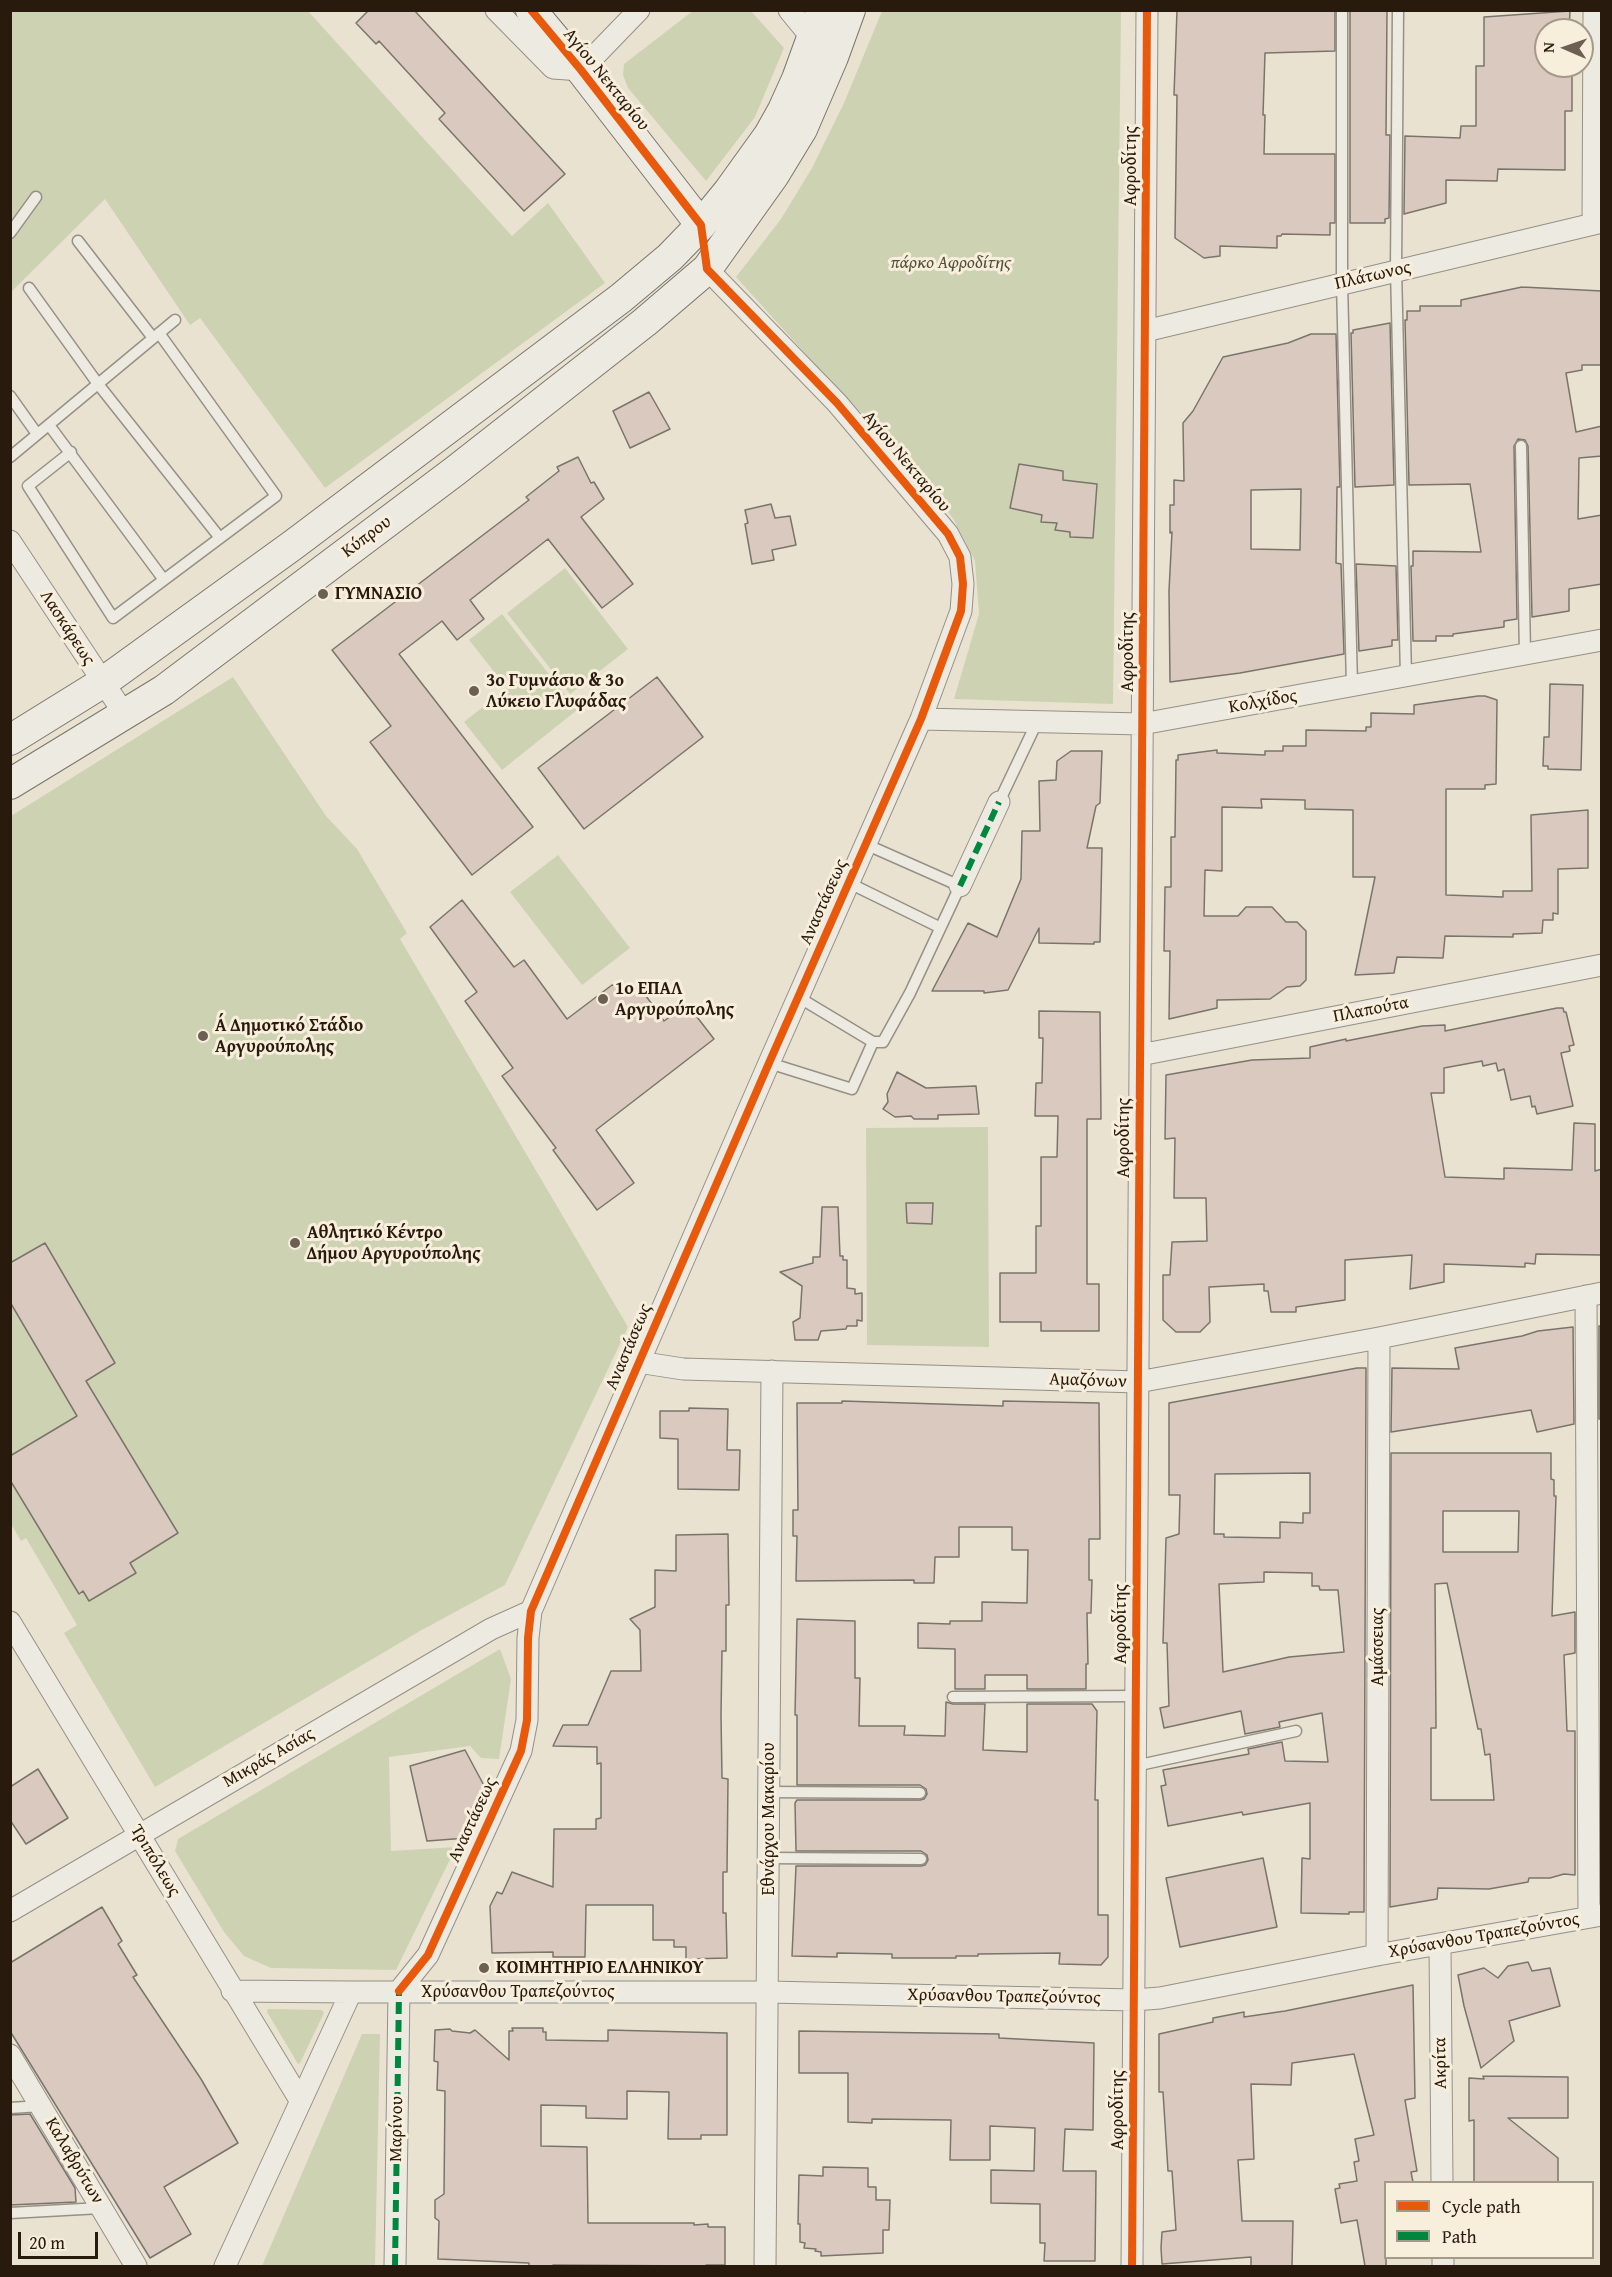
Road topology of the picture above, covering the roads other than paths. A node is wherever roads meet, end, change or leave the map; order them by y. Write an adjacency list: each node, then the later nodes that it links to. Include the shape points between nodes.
1 (496, 10): 12 (street, via 553,68)
2 (531, 10): 12 (main road, Αγίου Νεκταρίου)
3 (639, 10): 12 (street)
4 (789, 10): 11 (street)
5 (822, 10): 11 (main road)
6 (850, 10): 18 (main road, Κύπρου, via 802,129)
7 (1146, 10): 23 (street, Αφροδίτης)
8 (1342, 10): 20 (lane)
9 (1398, 10): 19 (lane)
10 (1594, 10): 14 (street)
11 (812, 38): 15 (main road, via 769,135)
12 (581, 70): 15 (main road, Αγίου Νεκταρίου)
13 (36, 198): 16 (lane)
14 (1598, 223): 19 (street, Πλάτωνος)
15 (701, 225): 18 (main road); 38 (main road, via 621,298)
16 (10, 233)
17 (78, 241): 24 (lane)
18 (707, 269): 40 (main road, Κύπρου, via 450,475 164,690); 41 (street, Αγίου Νεκταρίου, via 837,403 948,534 960,557 961,611)
19 (1396, 270): 20 (street, Πλάτωνος); 37 (lane)
20 (1342, 283): 23 (street, Πλάτωνος); 39 (lane)
21 (29, 288): 25 (lane)
22 (175, 320): 24 (lane)
23 (1145, 331): 43 (street, Αφροδίτης)
24 (156, 336): 25 (lane); 32 (lane, via 276,496)
25 (98, 384): 27 (lane); 32 (lane)
26 (10, 396): 28 (lane)
27 (49, 425): 28 (lane); 30 (lane)
28 (37, 434): 31 (lane)
29 (1521, 446): 36 (lane)
30 (71, 452): 34 (lane); 34 (lane, via 28,486 113,618)
31 (10, 457)
32 (220, 538): 34 (lane)
33 (10, 541): 38 (street, Λασκάρεως)
34 (164, 580)
35 (1602, 640): 36 (street, Κολχίδος)
36 (1525, 654): 37 (street, Κολχίδος)
37 (1406, 676): 39 (street, Κολχίδος)
38 (102, 683): 40 (street, Λασκάρεως); 44 (main road)
39 (1352, 686): 43 (street, Κολχίδος)
40 (125, 715): 45 (main road, Κύπρου)
41 (921, 719): 42 (street, Κολχίδος); 47 (street, Αναστάσεως)
42 (1037, 722): 43 (street, Κολχίδος); 46 (lane)
43 (1142, 724): 54 (street, Αφροδίτης)
44 (10, 740)
45 (10, 784)
46 (999, 802): 49 (street)
47 (866, 844): 48 (street, Αναστάσεως); 49 (lane)
48 (849, 883): 50 (lane); 52 (street, Αναστάσεως)
49 (960, 886): 50 (lane)
50 (939, 927): 53 (lane, via 884,1042)
51 (1602, 965): 54 (street, Πλαπούτα)
52 (798, 997): 53 (lane); 55 (street, Αναστάσεως)
53 (873, 1042): 55 (lane, via 852,1089)
54 (1140, 1055): 60 (street, Αφροδίτης)
55 (769, 1063): 58 (street, Αναστάσεως)
56 (1594, 1295): 57 (street, Αμαζόνων); 73 (street)
57 (1379, 1338): 60 (street, Αμαζόνων); 75 (street, Αμάσσειας)
58 (638, 1362): 59 (street, Αμαζόνων, via 682,1369); 61 (street, Αναστάσεως)
59 (772, 1371): 60 (street, Αμαζόνων); 67 (street, Εθνάρχου Μακαρίου)
60 (1138, 1382): 63 (street, Αφροδίτης)
61 (531, 1611): 69 (street, Μικράς Ασίας, via 490,1629); 77 (street, Αναστάσεως, via 521,1751 428,1955)
62 (10, 1622): 69 (street, Τριπόλεως)
63 (1136, 1696): 64 (lane); 66 (street, Αφροδίτης)
64 (953, 1697)
65 (1296, 1731): 66 (lane)
66 (1136, 1766): 80 (street, Αφροδίτης)
67 (769, 1792): 68 (lane); 70 (street, Εθνάρχου Μακαρίου)
68 (920, 1793)
69 (139, 1834): 72 (street, Μικράς Ασίας); 76 (street, Τριπόλεως)
70 (768, 1858): 71 (lane); 79 (street, Εθνάρχου Μακαρίου)
71 (921, 1859)
72 (10, 1911)
73 (1595, 1916): 74 (street, Χρύσανθου Τραπεζούντος)
74 (1440, 1944): 75 (street, Χρύσανθου Τραπεζούντος); 85 (street, Ακρίτα)
75 (1377, 1955): 80 (street, Χρύσανθου Τραπεζούντος)
76 (232, 1991): 78 (street); 82 (street, Τριπόλεως)
77 (399, 1991): 78 (street); 79 (street, Χρύσανθου Τραπεζούντος); 90 (street, Μαρίνου)
78 (351, 1992): 82 (street)
79 (768, 1992): 80 (street, Χρύσανθου Τραπεζούντος); 91 (street, Εθνάρχου Μακαρίου)
80 (1134, 2000): 92 (street, Αφροδίτης)
81 (10, 2055): 83 (street, Καλαβρύτων)
82 (300, 2100): 89 (street)
83 (41, 2106): 84 (lane); 86 (street, Καλαβρύτων)
84 (10, 2108)
85 (1442, 2181)
86 (102, 2208): 87 (lane); 88 (street, Καλαβρύτων)
87 (10, 2213)
88 (136, 2266)
89 (225, 2266)
90 (396, 2266)
91 (765, 2266)
92 (1132, 2266)

